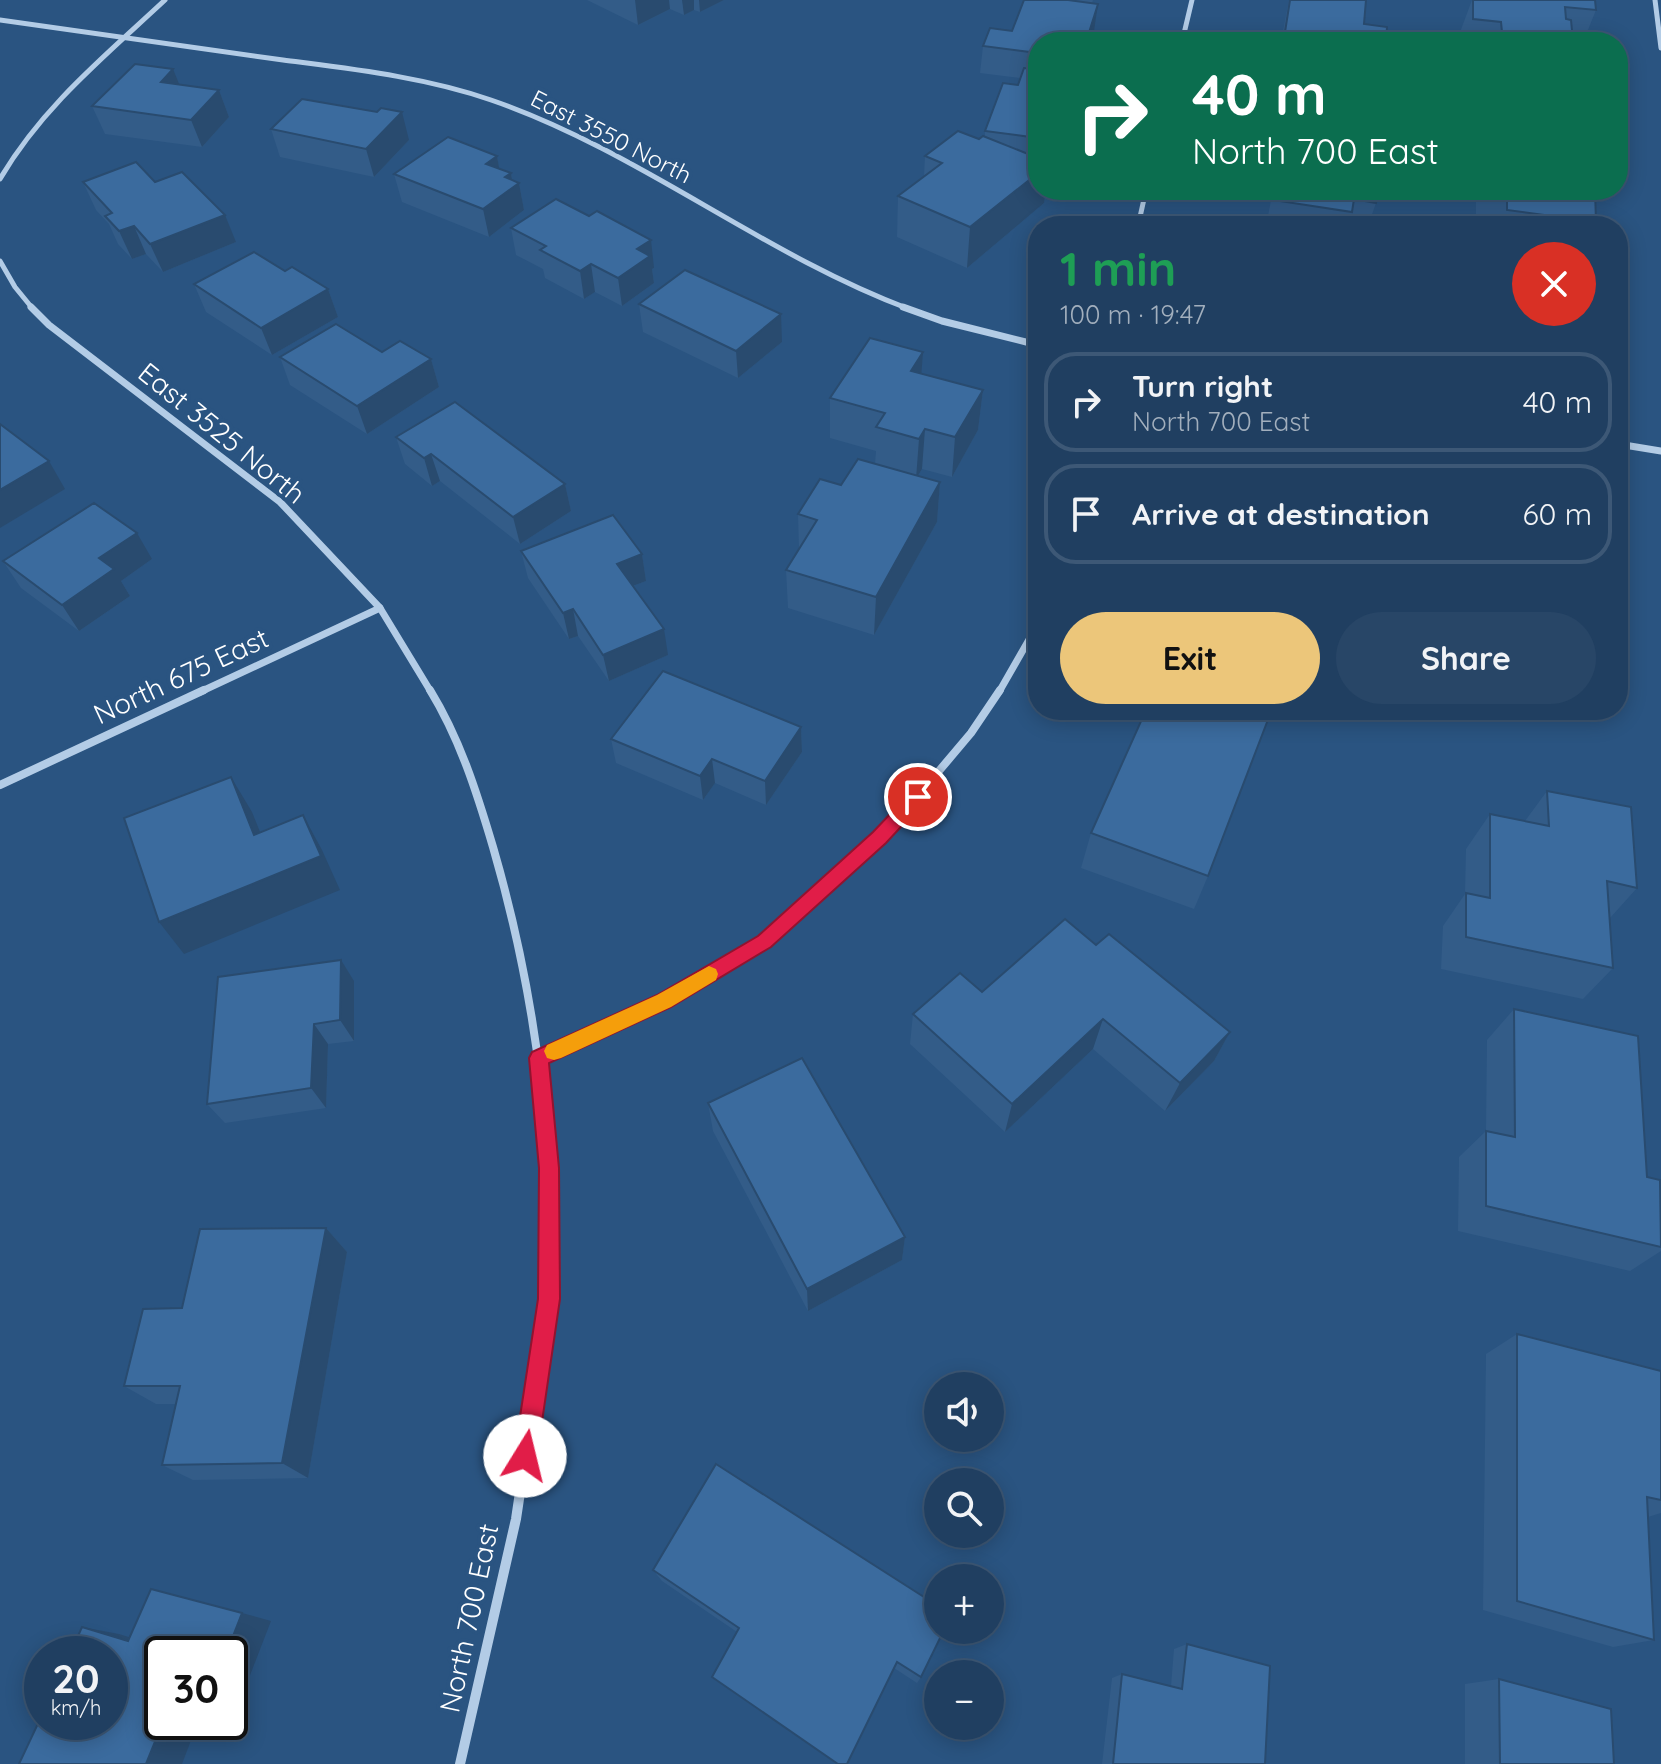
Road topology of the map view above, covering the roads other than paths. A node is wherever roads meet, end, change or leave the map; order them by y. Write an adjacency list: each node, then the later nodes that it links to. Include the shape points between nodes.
1 (165, 0): 6 (street)
2 (1192, 0): 5 (street)
3 (1655, 0): 7 (street)
4 (0, 20): 6 (street, East 3550 North)
5 (1184, 32)
6 (127, 37): 8 (street, via 35,126); 10 (street, East 3550 North, via 386,74 490,99 579,136 872,295 942,321)
7 (1661, 48)
8 (0, 179)
9 (0, 261): 13 (street, East 3525 North, via 5,275 49,325 280,502)
10 (1028, 342)
11 (1628, 446): 12 (street)
12 (1661, 451)
13 (380, 608): 15 (street, North 675 East); 16 (street, East 3525 North, via 436,700 472,777 521,952)
14 (1028, 644): 16 (street, via 956,756 879,838 764,941 664,1001)
15 (0, 785)
16 (539, 1058): 17 (street, North 700 East, via 549,1168 549,1299 516,1519)
17 (460, 1764)

